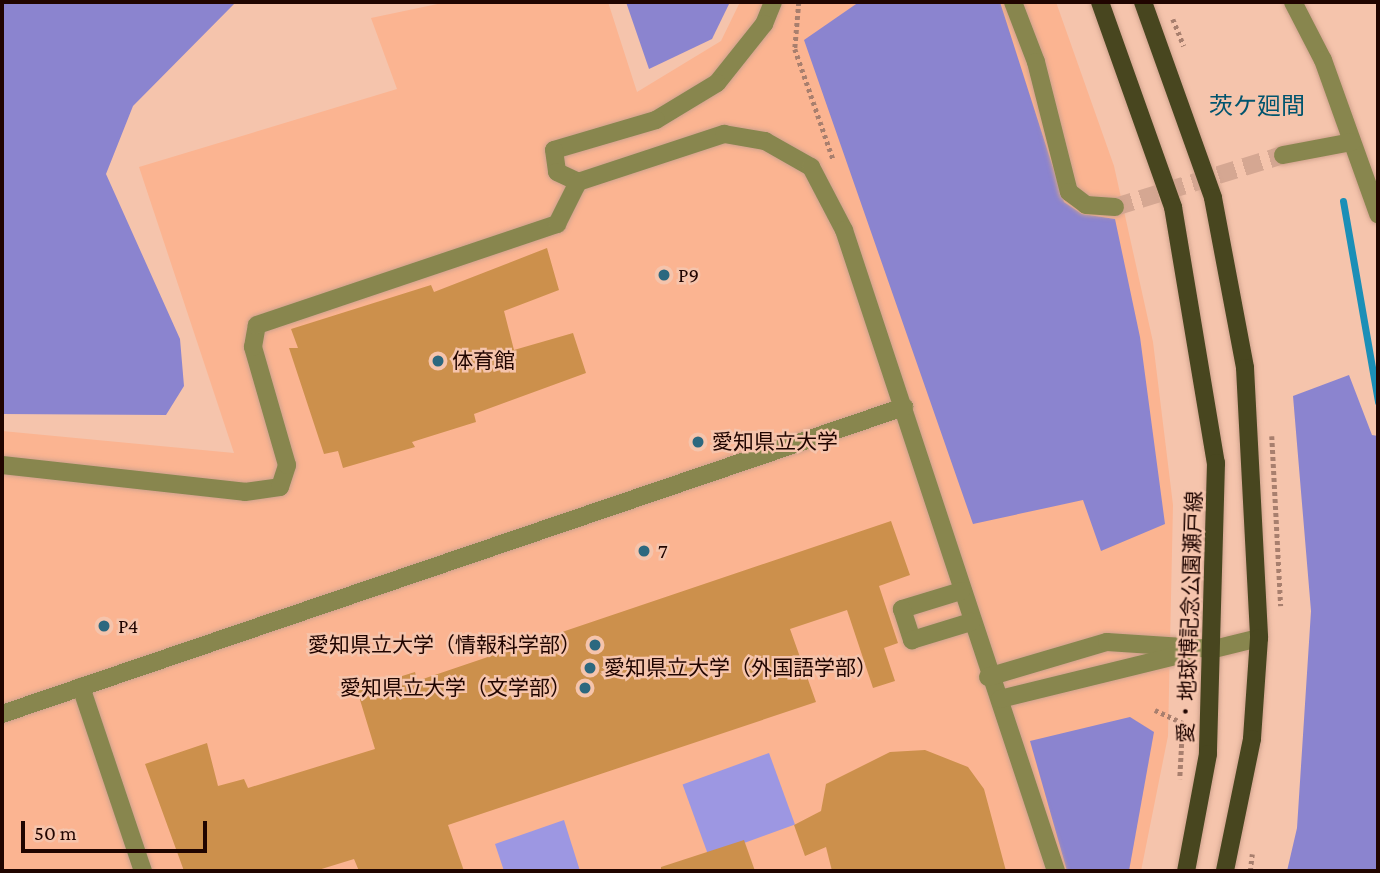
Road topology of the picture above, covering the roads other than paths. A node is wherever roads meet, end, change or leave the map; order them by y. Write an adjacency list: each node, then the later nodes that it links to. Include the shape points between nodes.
1 (773, 2): 8 (street, via 764,24 716,83 656,120 554,150 557,172)
2 (1013, 2): 9 (street, via 1036,62 1069,192 1086,205)
3 (1100, 2): 16 (main road, 愛・地球博記念公園瀬戸線, via 1173,207 1201,348 1219,522)
4 (1143, 2): 15 (main road, via 1213,198 1245,368)
5 (1293, 2): 6 (street)
6 (1352, 142): 7 (street); 10 (street)
7 (1283, 155)
8 (578, 182): 11 (street, via 724,134 765,141 811,167 844,230); 12 (street, via 557,224 257,325 253,347 288,465 280,487 245,492)
9 (1115, 207)
10 (1378, 214)
11 (904, 407): 13 (street); 18 (street)
12 (2, 465)
13 (961, 591): 14 (street); 14 (street, via 902,609 912,640)
14 (971, 622): 17 (street)
15 (1259, 638): 16 (street); 24 (main road, via 1252,739)
16 (1214, 649): 17 (street, via 1107,642); 19 (street, via 1131,663); 23 (main road, 愛・地球博記念公園瀬戸線, via 1208,754)
17 (988, 677): 19 (street)
18 (81, 687): 20 (street); 21 (street)
19 (1000, 699): 22 (street)
20 (2, 714)
21 (143, 871)
22 (1056, 871)
23 (1186, 871)
24 (1225, 871)

